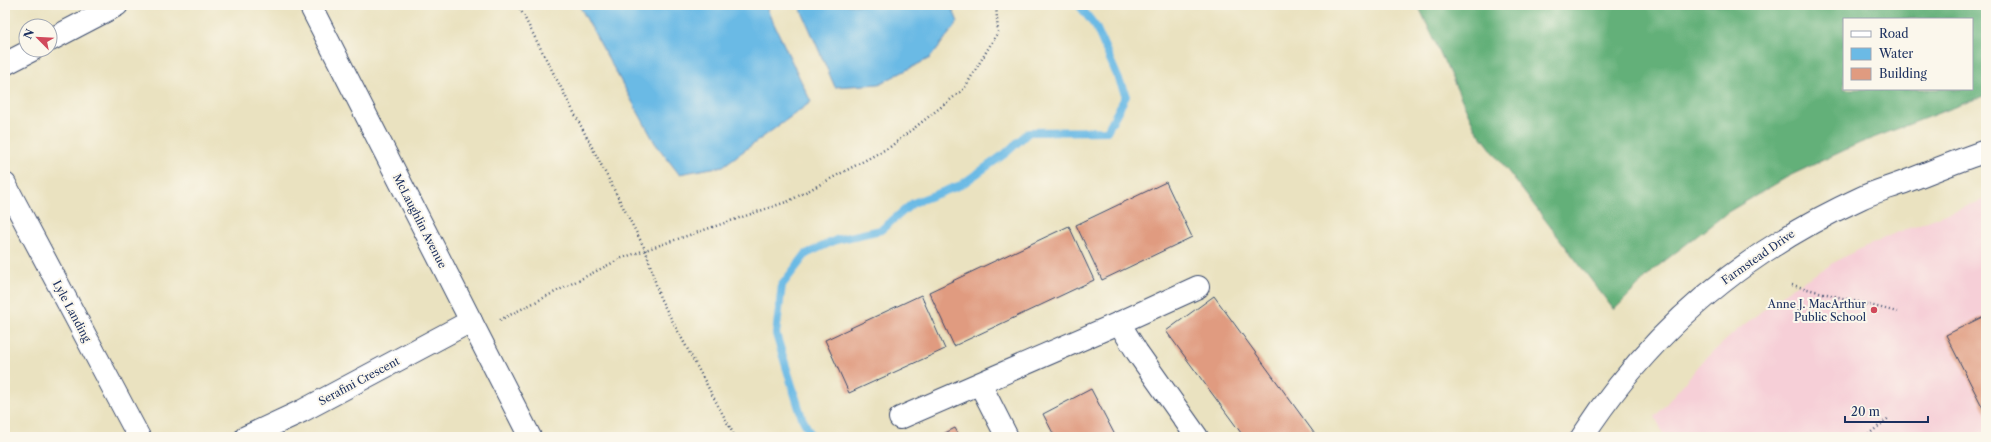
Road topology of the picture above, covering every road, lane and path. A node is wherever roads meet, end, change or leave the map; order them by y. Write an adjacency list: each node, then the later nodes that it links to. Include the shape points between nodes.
1 (117, 5): 5 (street)
2 (310, 5): 15 (street, McLaughlin Avenue)
3 (518, 5): 10 (path)
4 (996, 5): 10 (path, via 998,32 964,89 890,147 789,201)
5 (58, 36)
6 (18, 57): 7 (street)
7 (5, 64)
8 (1986, 151): 25 (street, Farmstead Drive, via 1863,197 1802,227 1763,251 1709,292 1656,342 1623,380)
9 (5, 184): 19 (street, Lyle Landing)
10 (646, 251): 15 (path, via 622,258); 22 (path, via 660,298)
11 (1792, 284): 13 (path)
12 (1198, 287): 14 (street)
13 (1897, 312)
14 (1119, 324): 16 (street); 24 (street)
15 (474, 327): 20 (street, Serafini Crescent); 21 (street, McLaughlin Avenue)
16 (980, 384): 18 (street); 23 (street)
17 (1890, 417): 26 (path)
18 (900, 418)
19 (139, 437)
20 (246, 437)
21 (530, 437)
22 (735, 437)
23 (1007, 437)
24 (1197, 437)
25 (1582, 437)
26 (1865, 437)

